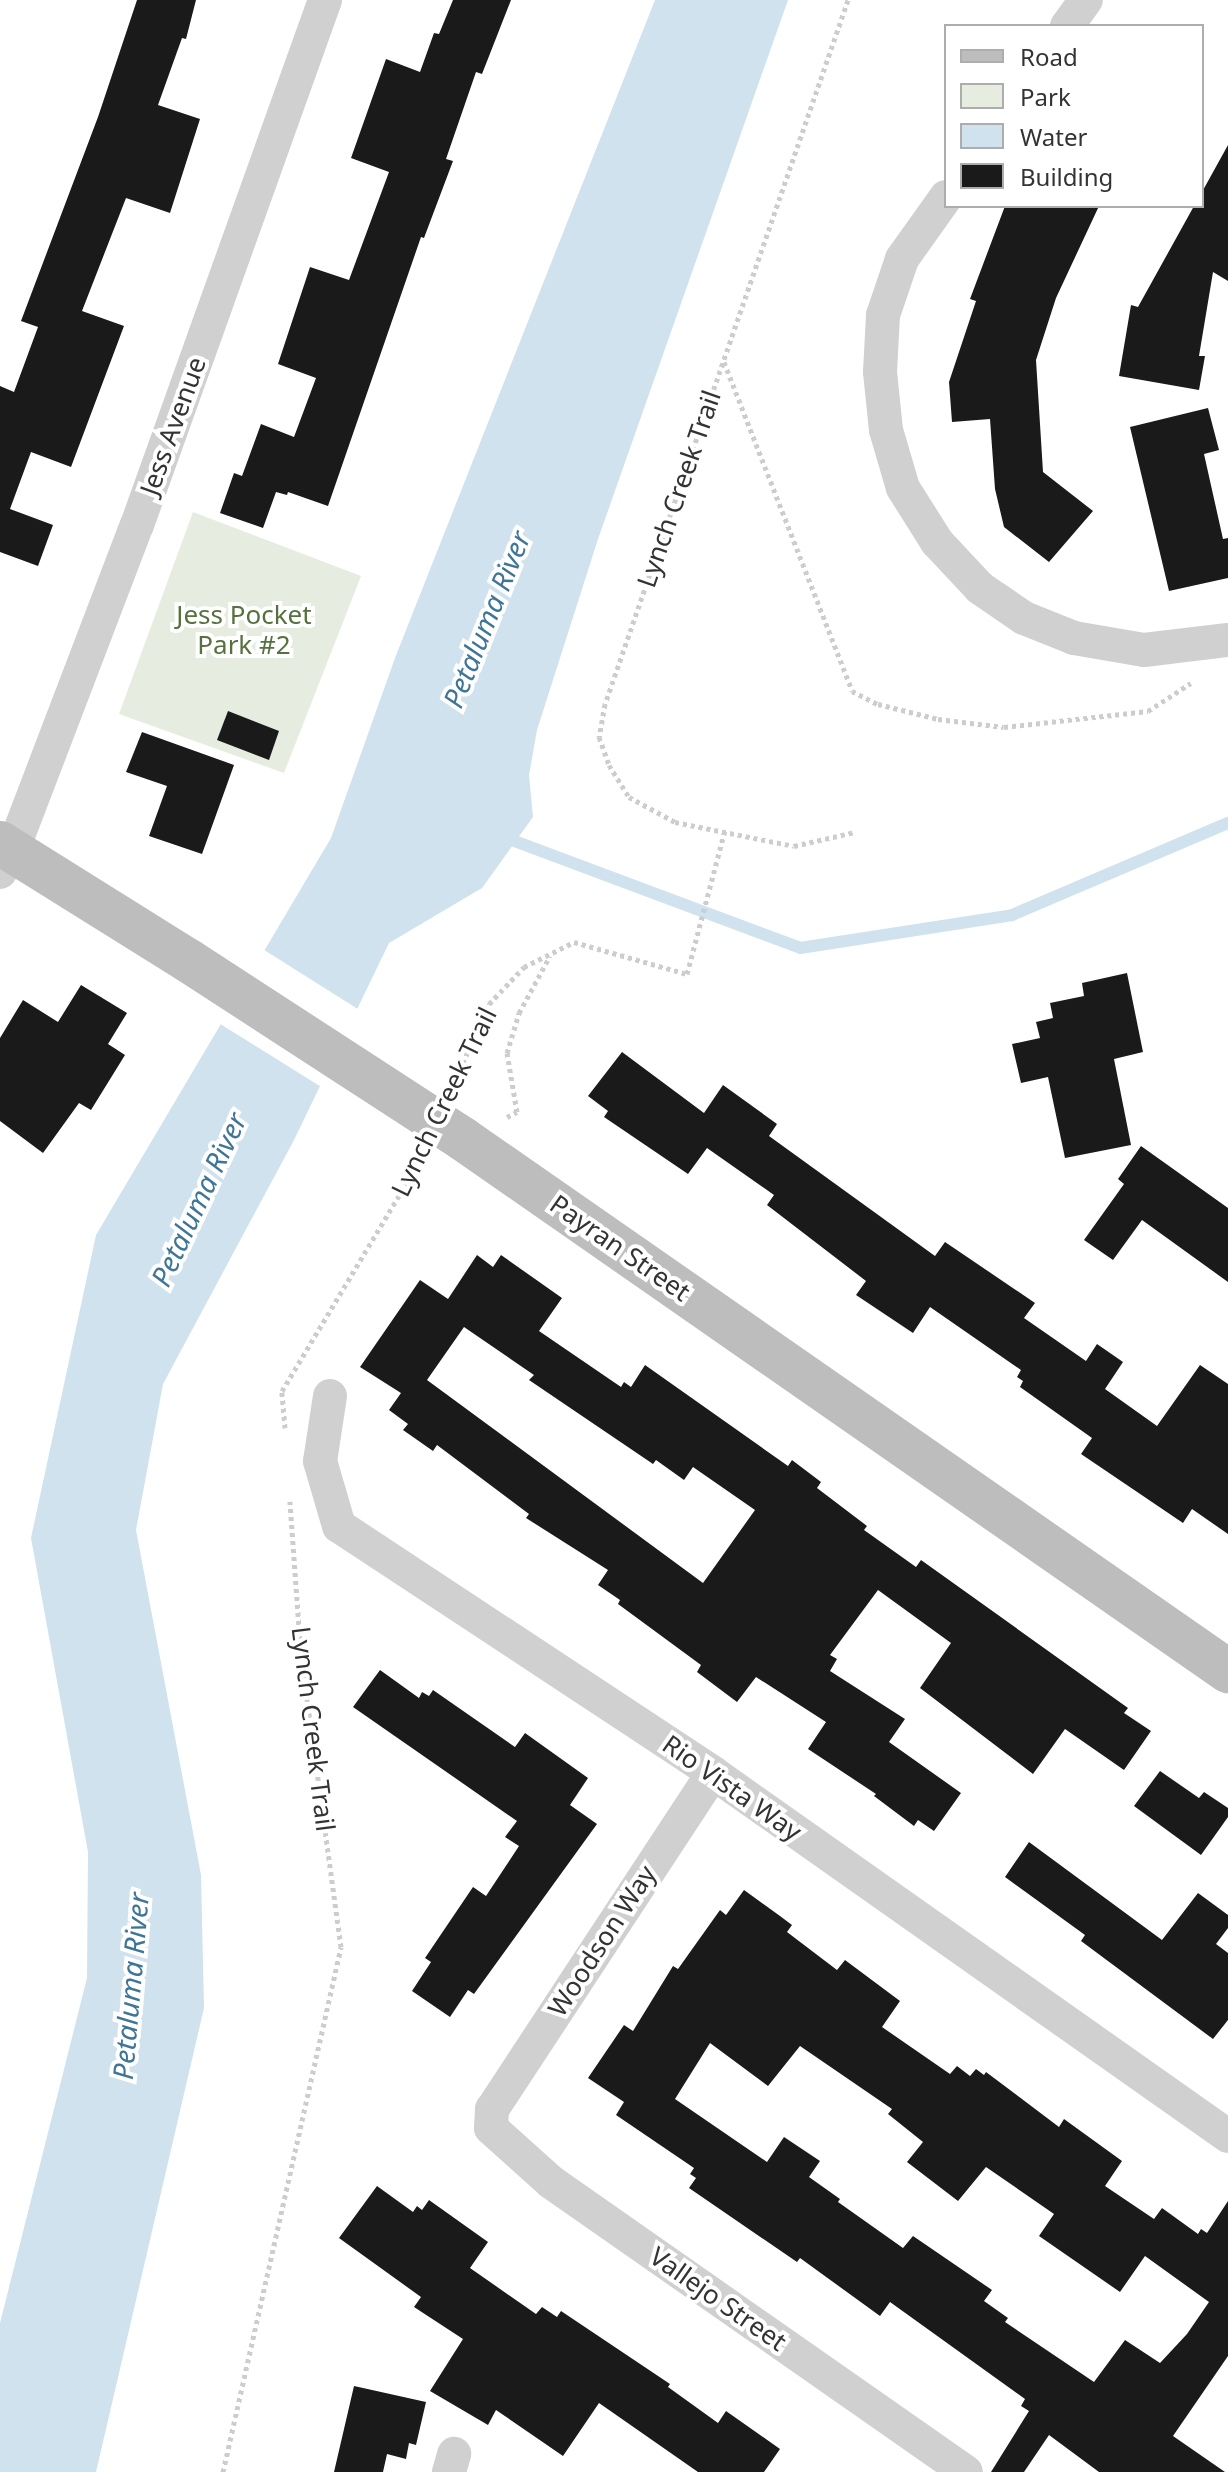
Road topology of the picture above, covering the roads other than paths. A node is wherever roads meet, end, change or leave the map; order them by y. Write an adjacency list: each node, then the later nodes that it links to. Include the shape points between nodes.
1 (325, 0): 6 (street, Jess Avenue, via 137,525)
2 (1086, 0): 3 (street)
3 (1068, 24)
4 (944, 200): 5 (street, via 902,259 883,315 880,372 886,430 903,488 937,542 980,588 1024,618 1074,638 1144,650)
5 (1228, 640)
6 (4, 855): 8 (main road, Payran Street, bridge, via 189,961 443,1146)
7 (330, 1396): 9 (street, Rio Vista Way, via 320,1461 339,1526)
8 (1228, 1671)
9 (713, 1773): 10 (street, Woodson Way); 11 (street, Rio Vista Way)
10 (492, 2109): 12 (street, Vallejo Street, via 491,2128 551,2182)
11 (1228, 2136)
12 (966, 2472)

